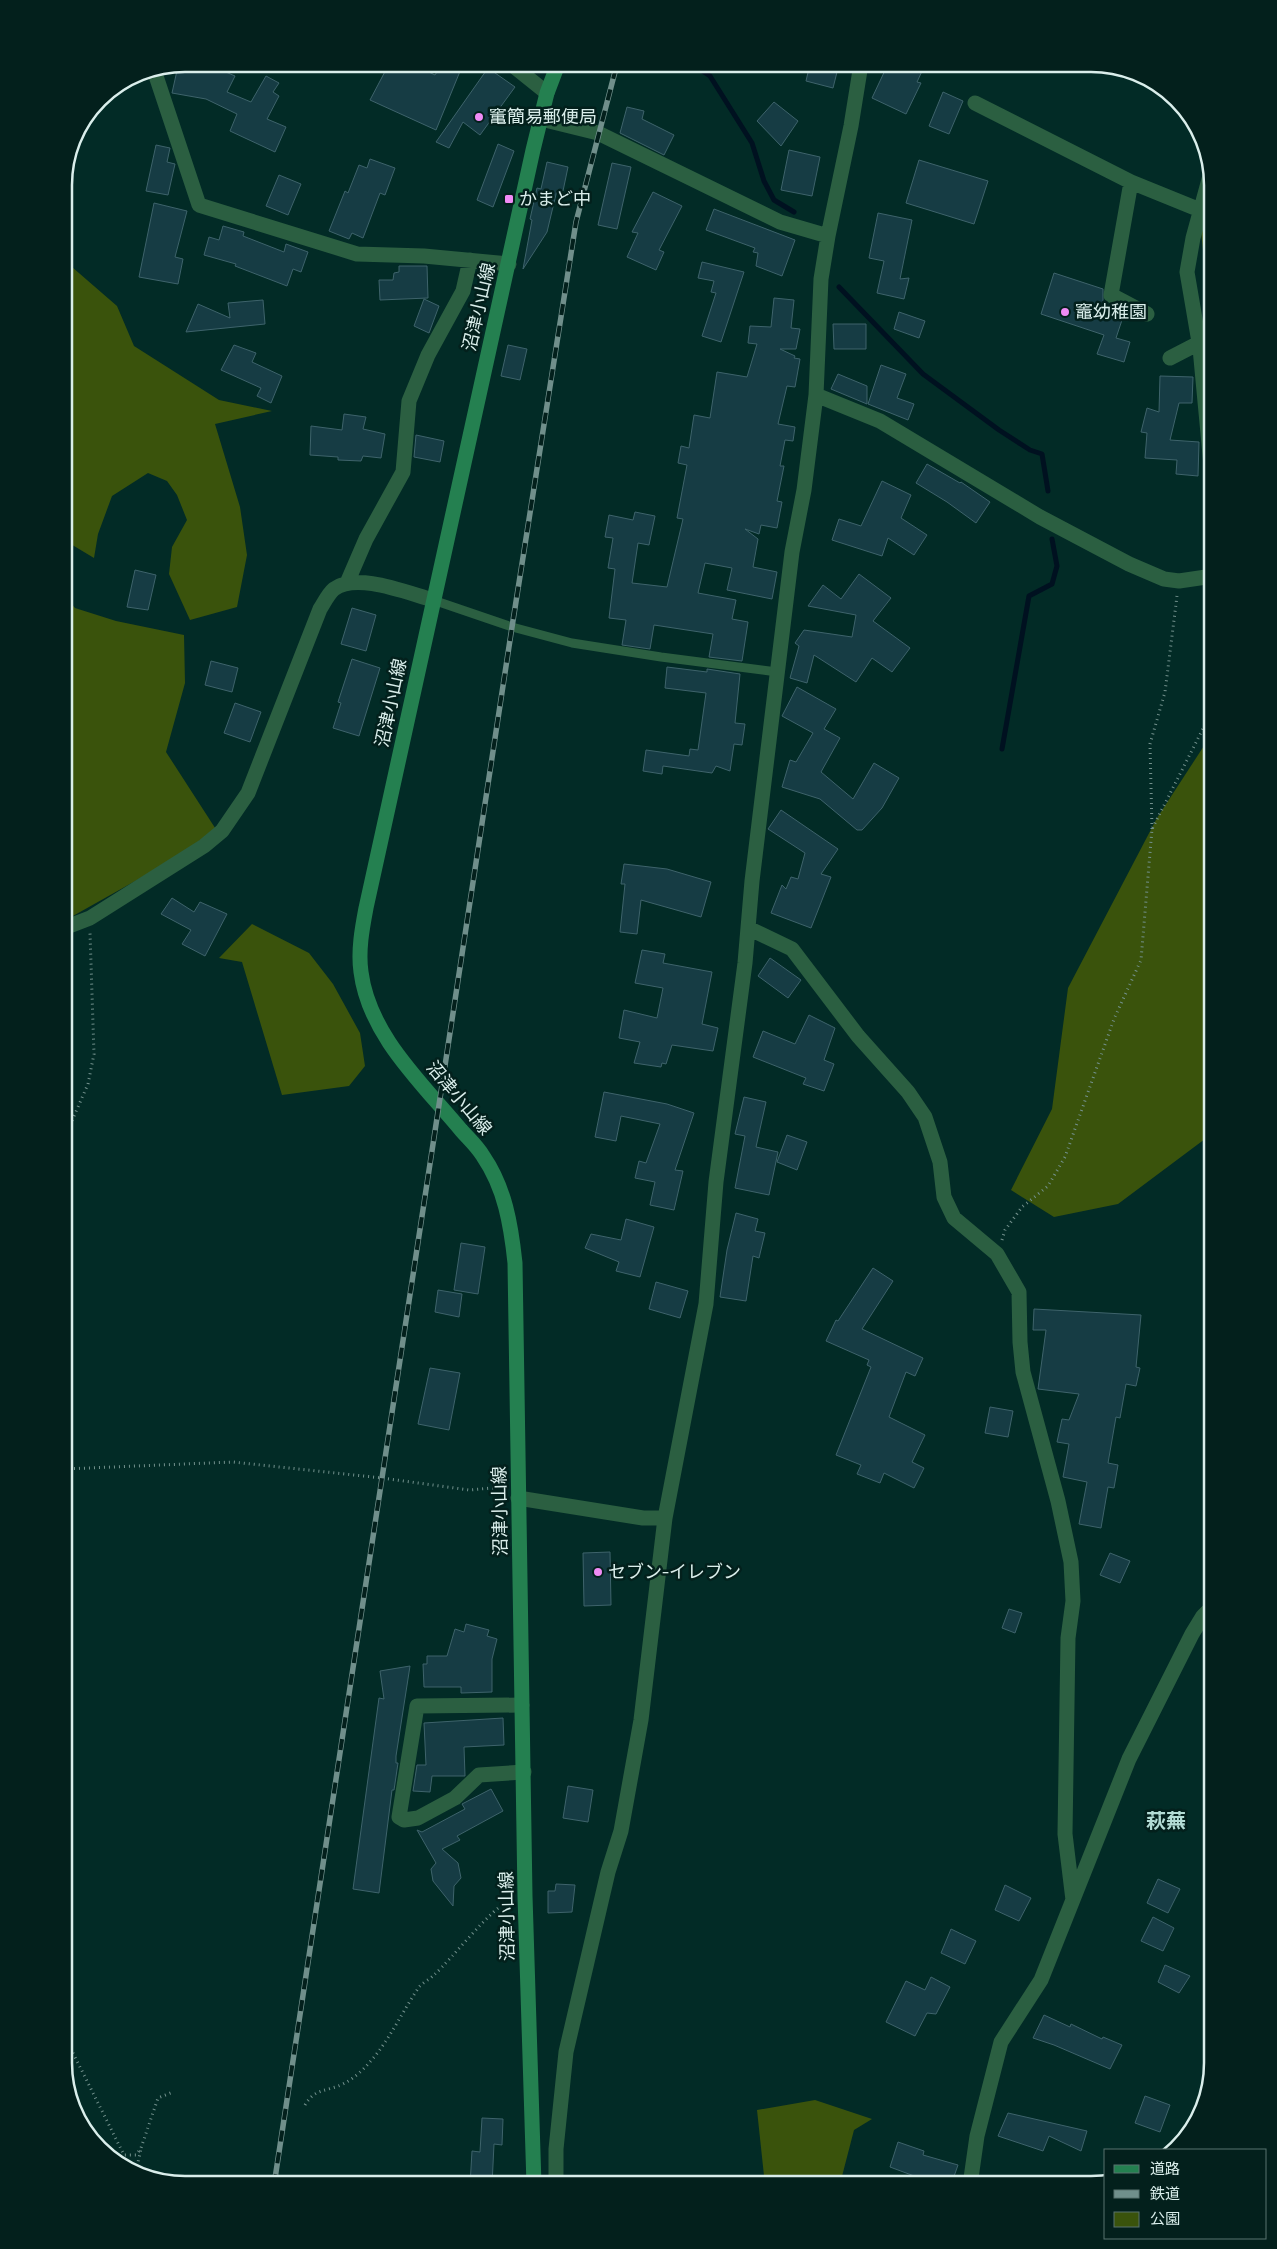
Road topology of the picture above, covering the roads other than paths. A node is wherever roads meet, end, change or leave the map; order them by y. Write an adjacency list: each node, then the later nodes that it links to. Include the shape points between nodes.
1 (522, 73): 5 (street)
2 (555, 73): 5 (main road, 沼津小山線)
3 (860, 73): 11 (street)
4 (156, 77): 12 (street, via 199,205 357,254)
5 (547, 93): 7 (main road, 沼津小山線)
6 (975, 103): 8 (street)
7 (541, 119): 11 (street, via 598,134 780,222); 13 (main road, 沼津小山線)
8 (1131, 182): 10 (street); 14 (street, via 1111,295)
9 (1204, 195): 10 (street)
10 (1200, 210): 15 (street, via 1187,272)
11 (828, 236): 18 (street, via 821,279)
12 (470, 260): 13 (street); 20 (street, via 463,291 428,355 409,400 403,472 366,539)
13 (508, 264): 21 (main road, 沼津小山線)
14 (1147, 314)
15 (1199, 343): 16 (street); 17 (street)
16 (1170, 358)
17 (1204, 394)
18 (816, 395): 19 (street, via 880,421 1040,517 1129,564 1179,581); 22 (street)
19 (1204, 577)
20 (347, 583): 21 (street, via 372,584); 23 (street, via 332,590 320,609 248,793 222,831 204,846 90,918)
21 (433, 600): 22 (lane, via 572,643); 25 (main road, 沼津小山線, via 366,908 360,971 372,1015 415,1075 483,1156 509,1214 514,1263)
22 (777, 672): 24 (street)
23 (73, 925)
24 (748, 928): 26 (street, via 716,1182 706,1304); 30 (street, via 792,949 858,1036 908,1092 925,1117 940,1162 944,1197 954,1218 997,1254 1018,1292 1023,1372 1058,1500 1071,1562 1065,1834)
25 (518, 1492): 26 (street, via 643,1518); 28 (main road, 沼津小山線)
26 (665, 1518): 32 (street, via 641,1720 621,1831 608,1872 566,2052)
27 (1204, 1615): 30 (street, via 1129,1759)
28 (522, 1706): 29 (main road, 沼津小山線); 29 (street, via 417,1706 399,1817 404,1820 418,1818 455,1798 478,1775)
29 (524, 1772): 31 (main road, 沼津小山線)
30 (1072, 1900): 35 (street, via 1041,1980 1002,2042 977,2136)
31 (533, 2146): 32 (street); 33 (main road, 沼津小山線)
32 (556, 2149): 34 (street)
33 (534, 2176)
34 (556, 2176)
35 (971, 2176)

